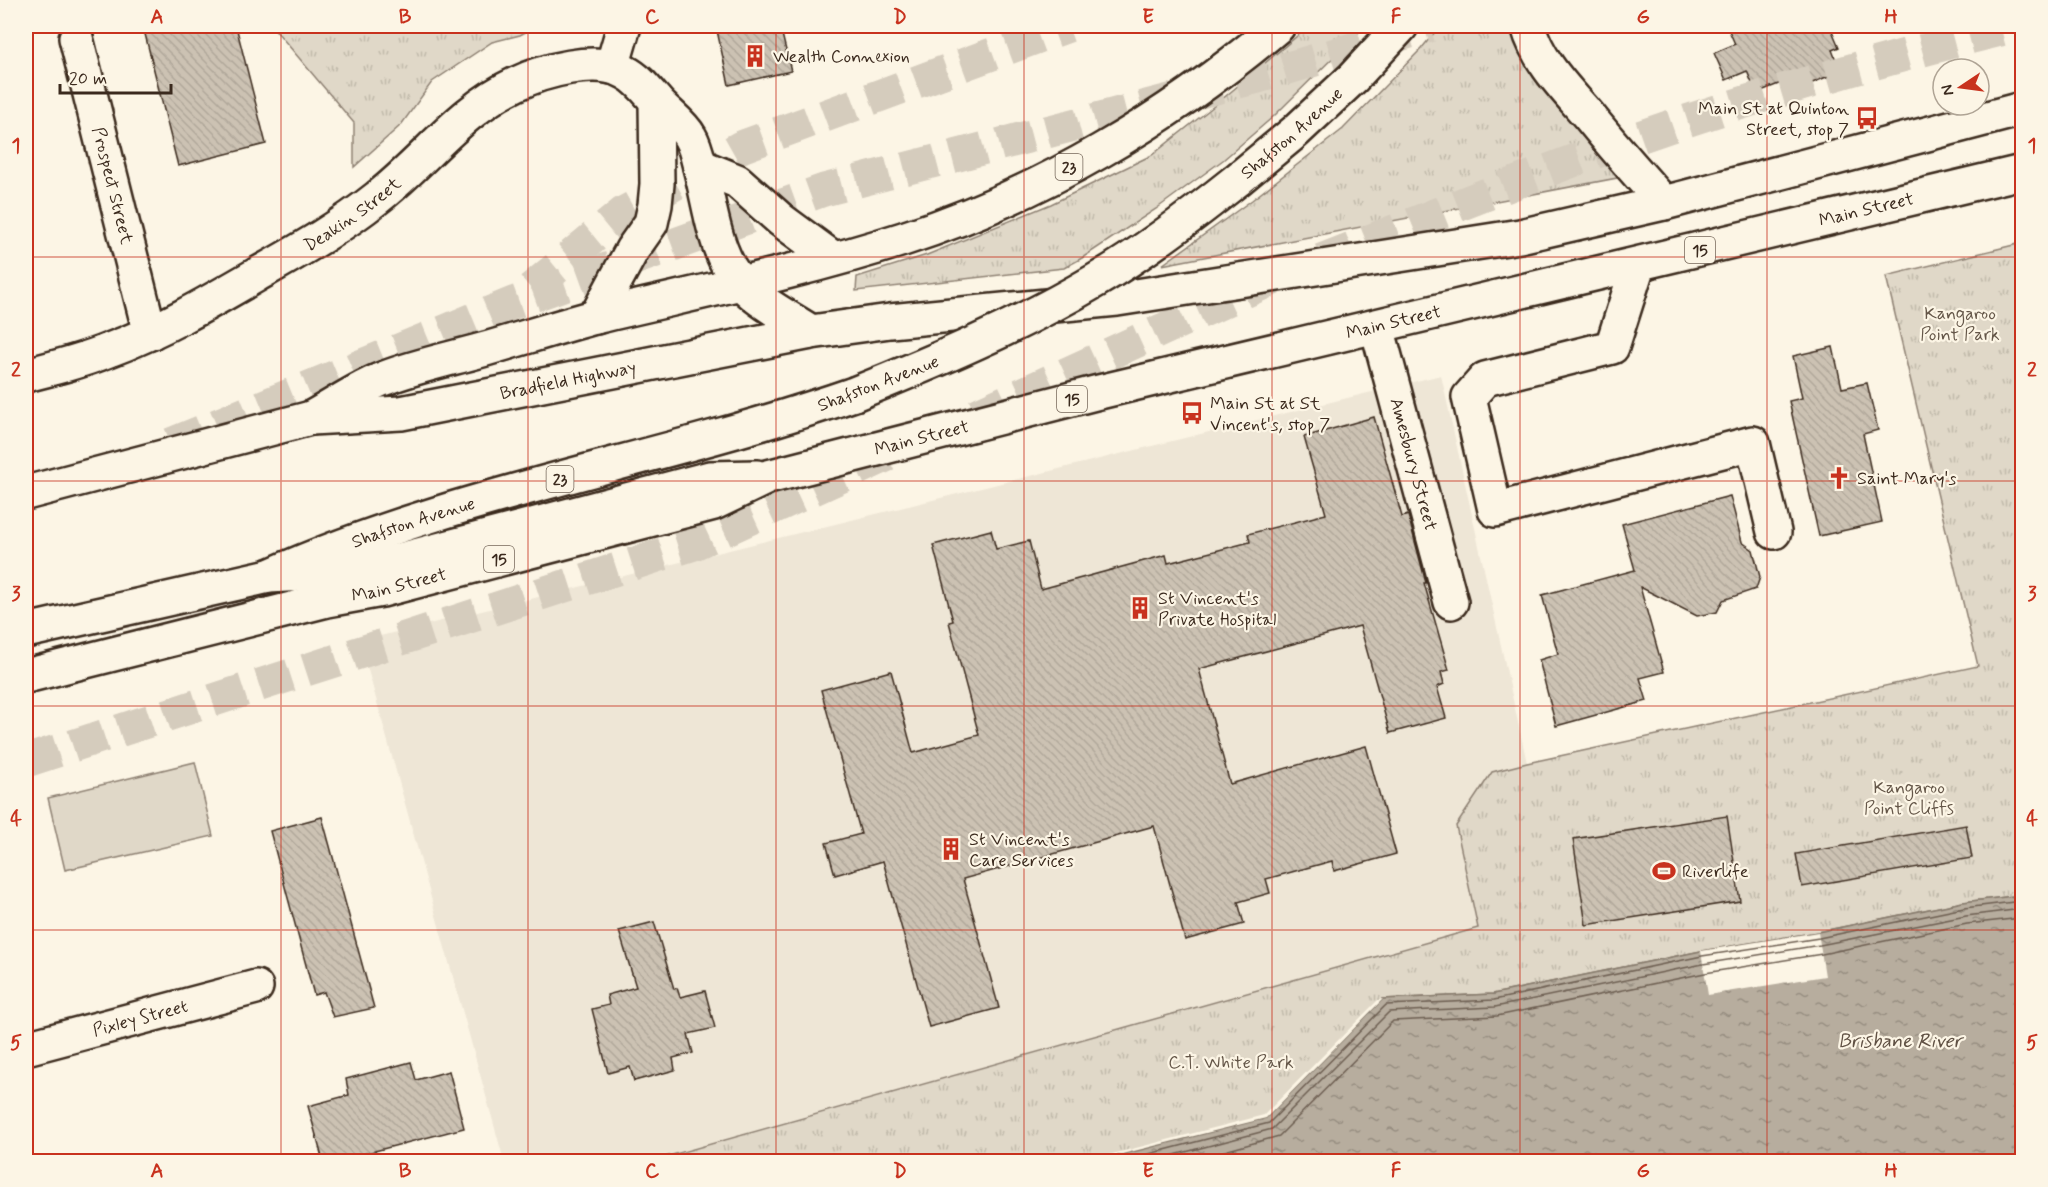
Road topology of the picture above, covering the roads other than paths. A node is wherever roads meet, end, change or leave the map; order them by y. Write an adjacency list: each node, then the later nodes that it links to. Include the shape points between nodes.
1 (624, 26): 6 (main road)
2 (1278, 26): 12 (main road, 23, via 1170,108 1032,187 972,214)
3 (1401, 26): 24 (main road, Shafston Avenue / 23, bridge, via 1295,132 1190,218 1095,281 1003,329 928,365 791,416 364,536)
4 (1528, 26): 11 (main road, via 1537,50 1554,75)
5 (76, 38): 18 (main road, Prospect Street)
6 (612, 67): 7 (main road, Deakin Street, via 636,80); 18 (main road, Deakin Street, via 584,65 561,69 516,84 488,100 435,143 395,185 353,217 234,289)
7 (656, 101): 9 (main road, Deakin Street, via 689,135); 15 (main road, via 657,184 651,223)
8 (2022, 109): 11 (main road)
9 (700, 166): 12 (main road, via 737,181); 14 (main road, Deakin Street, via 720,246)
10 (2022, 172): 13 (main road, Main Street / 15)
11 (1664, 202): 17 (main road, Bradfield Highway, via 1520,236 1117,299)
12 (834, 259): 14 (main road, 23)
13 (1638, 265): 16 (main road, Main Street / 15); 23 (main road, via 1612,347 1485,380 1469,397 1495,510 1753,443)
14 (741, 282): 15 (main road, 23); 17 (main road, Deakin Street, via 768,305)
15 (596, 317): 20 (main road, 23, via 384,378)
16 (1377, 327): 21 (main road, Main Street / 15, via 1095,393); 25 (main road, Amesbury Street)
17 (812, 332): 20 (main road, Bradfield Highway, via 401,413)
18 (150, 333): 19 (main road, Deakin Street, via 110,350)
19 (26, 375)
20 (311, 418): 22 (main road, Bradfield Highway)
21 (768, 477): 24 (main road, Main Street / 15, via 710,478 385,564); 27 (main road, Main Street / 15, via 714,503 382,590 327,600)
22 (26, 493)
23 (1774, 532)
24 (269, 576): 26 (main road, Main Street / 15)
25 (1451, 602)
26 (26, 631)
27 (26, 676)
28 (256, 987): 29 (main road, Pixley Street)
29 (26, 1048)

